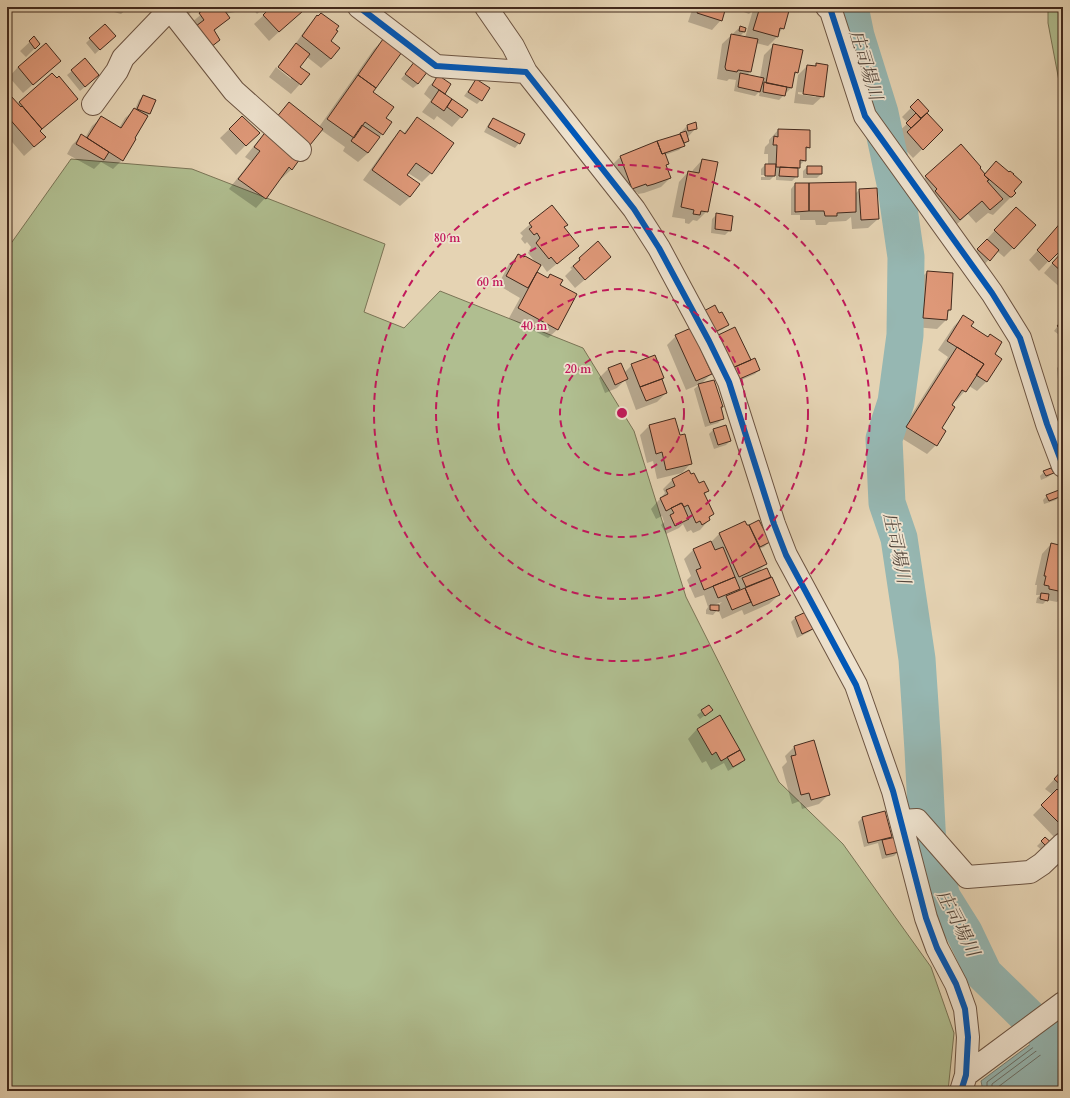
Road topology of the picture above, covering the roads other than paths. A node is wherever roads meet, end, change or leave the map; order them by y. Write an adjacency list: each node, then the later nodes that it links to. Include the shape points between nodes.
1 (486, 7): 5 (street, via 513,46)
2 (827, 7): 8 (street, via 831,11 865,116 992,293 1020,338)
3 (170, 8): 6 (street, via 123,58 117,71); 7 (street, via 234,91)
4 (367, 9): 5 (street, via 436,66)
5 (526, 72): 9 (street, via 634,209 659,248 709,341 729,382 786,555 856,686 893,791)
6 (92, 104)
7 (300, 150)
8 (1063, 466)
9 (900, 821): 10 (street, via 917,820 967,877 1030,872); 12 (street, via 926,918 965,1009 968,1037)
10 (1063, 844)
11 (1063, 1003): 12 (street)
12 (965, 1086)

